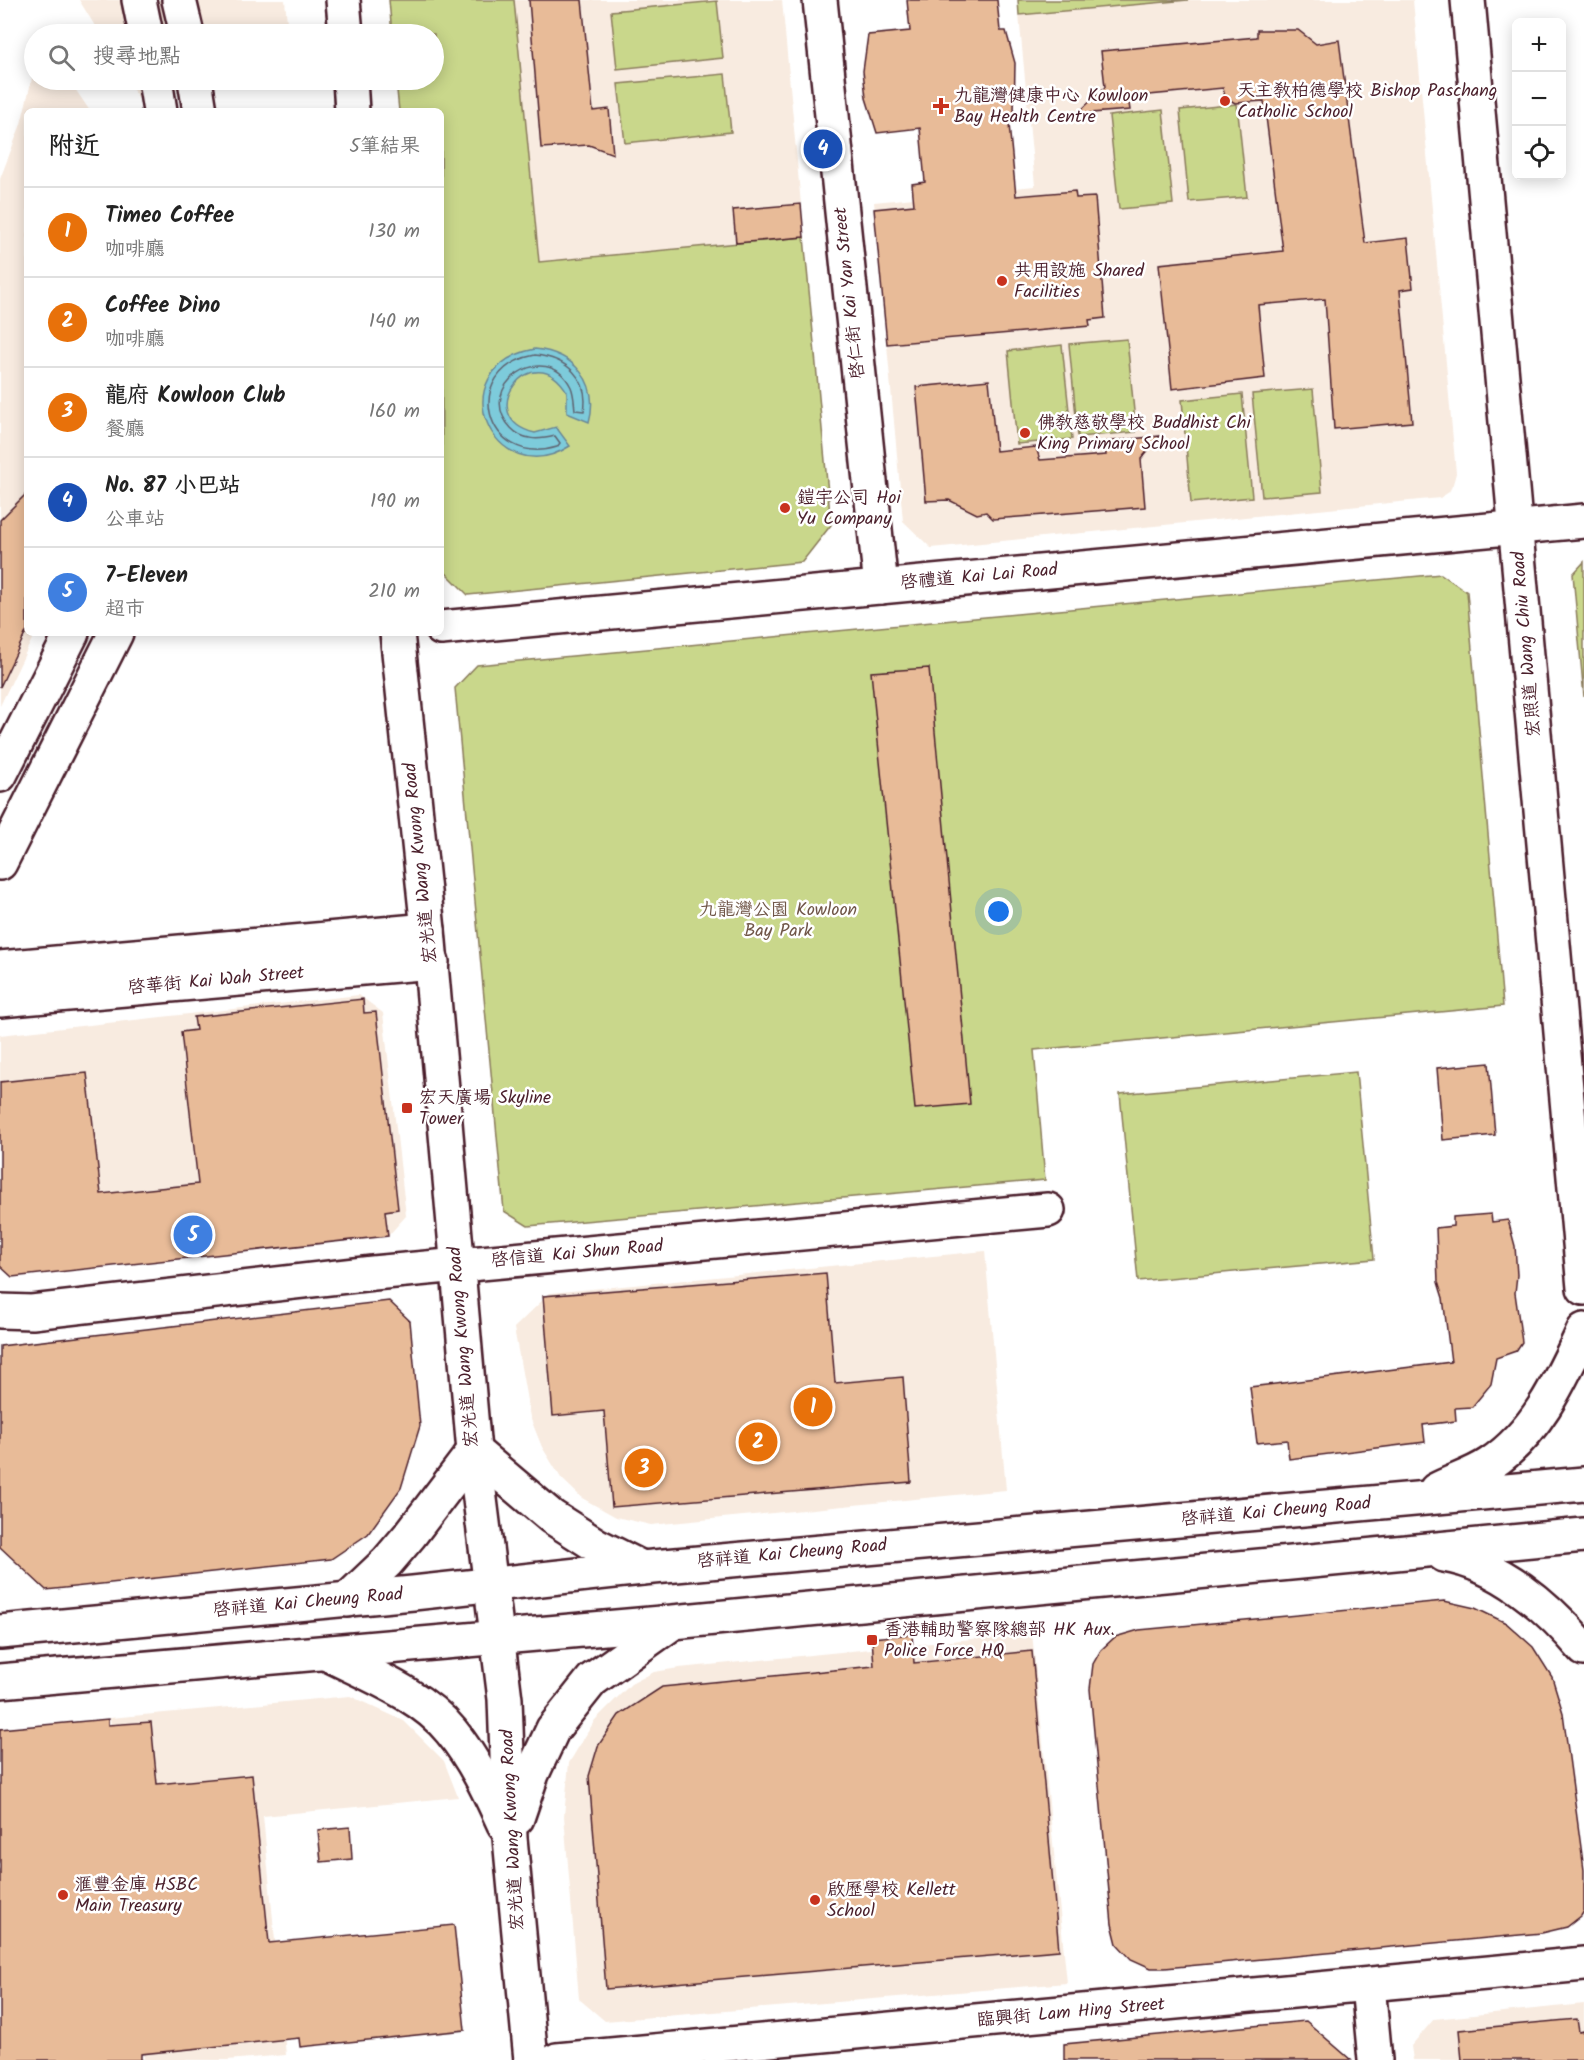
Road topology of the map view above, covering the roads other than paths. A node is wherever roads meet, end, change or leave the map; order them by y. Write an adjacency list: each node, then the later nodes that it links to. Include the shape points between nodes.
1 (140, 0): 6 (main road)
2 (179, 0): 7 (main road)
3 (343, 0): 8 (main road)
4 (820, 0): 17 (main road, 啓仁街 Kai Yan Street)
5 (1468, 0): 16 (main road, 宏照道 Wang Chiu Road)
6 (144, 24)
7 (184, 24)
8 (345, 24)
9 (157, 90): 12 (main road)
10 (197, 90): 13 (main road)
11 (351, 90): 14 (main road)
12 (160, 108)
13 (200, 108)
14 (352, 108)
15 (1584, 521): 16 (main road, 啓禮道 Kai Lai Road)
16 (1516, 527): 17 (main road, 啓禮道 Kai Lai Road); 27 (main road, 宏照道 Wang Chiu Road)
17 (881, 586): 18 (main road, 啓禮道 Kai Lai Road)
18 (444, 628)
19 (70, 636): 22 (main road)
20 (114, 636): 23 (main road)
21 (397, 636): 24 (main road, 宏光道 Wang Kwong Road)
22 (0, 774)
23 (0, 863)
24 (430, 946): 25 (main road, 啓華街 Kai Wah Street); 26 (main road, 啓華街 Kai Wah Street); 29 (main road, 宏光道 Wang Kwong Road)
25 (0, 968)
26 (0, 1000)
27 (1578, 1161): 30 (main road, 宏照道 Wang Chiu Road)
28 (1048, 1210): 29 (main road, 啓信道 Kai Shun Road)
29 (456, 1265): 31 (main road, 啓信道 Kai Shun Road, via 32,1312); 33 (main road, 宏光道 Wang Kwong Road)
30 (1584, 1288)
31 (0, 1311)
32 (1584, 1330): 35 (main road, via 1556,1389 1525,1434 1490,1464)
33 (474, 1451): 38 (main road, via 552,1517); 39 (main road, 宏光道 Wang Kwong Road); 40 (main road, via 411,1535)
34 (1584, 1484): 35 (main road, 啓祥道 Kai Cheung Road)
35 (1412, 1500): 38 (main road, 啓祥道 Kai Cheung Road)
36 (1584, 1535): 37 (main road)
37 (1421, 1551): 41 (main road); 44 (main road, via 1466,1558 1519,1588 1537,1600)
38 (642, 1568): 39 (main road, 啓祥道 Kai Cheung Road)
39 (491, 1583): 40 (main road, 啓祥道 Kai Cheung Road); 43 (main road, 宏光道 Wang Kwong Road)
40 (346, 1599): 42 (main road, 啓祥道 Kai Cheung Road)
41 (673, 1622): 43 (main road); 47 (main road, via 592,1680 553,1729 532,1774)
42 (0, 1632)
43 (496, 1638): 45 (main road); 47 (main road, 宏光道 Wang Kwong Road, via 506,1720)
44 (1584, 1649)
45 (326, 1653): 46 (main road); 47 (main road, via 411,1697 450,1729 480,1772)
46 (0, 1681)
47 (510, 1838): 50 (main road, 宏光道 Wang Kwong Road)
48 (1584, 1965): 49 (main road, 臨興街 Lam Hing Street)
49 (1368, 1985): 51 (main road, 臨興街 Lam Hing Street); 52 (main road)
50 (531, 2060)
51 (557, 2060)
52 (1375, 2060)

